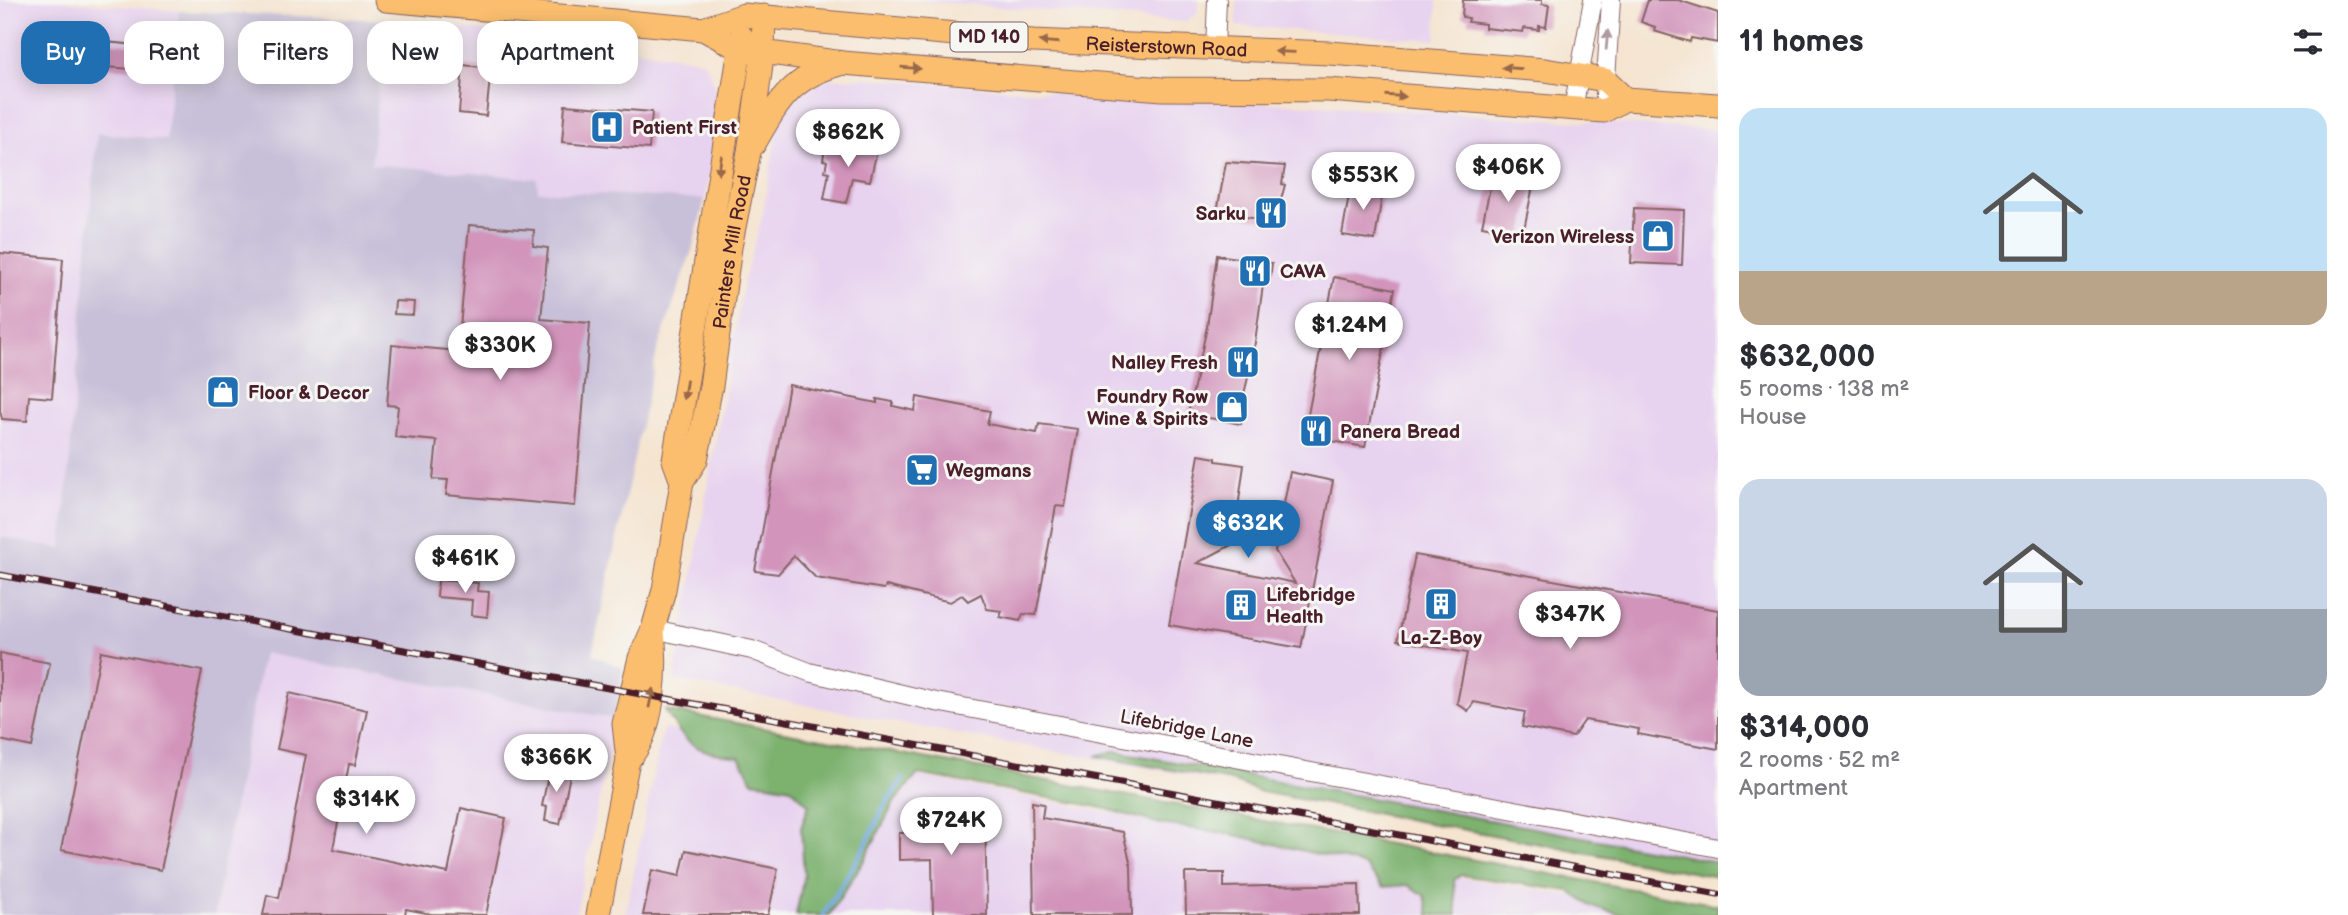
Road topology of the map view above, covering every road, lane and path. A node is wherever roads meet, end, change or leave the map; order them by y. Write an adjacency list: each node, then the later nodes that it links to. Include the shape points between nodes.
1 (386, 0): 6 (main road, Reisterstown Road / MD 140)
2 (1217, 0): 8 (street)
3 (1593, 0): 10 (street)
4 (1611, 0): 11 (street, one-way to 4)
5 (754, 16): 6 (main road, Reisterstown Road / MD 140); 7 (main road, Painters Mill Road); 8 (main road, Reisterstown Road / MD 140, one-way to 5, via 1033,41)
6 (703, 29): 7 (main road, Reisterstown Road / MD 140)
7 (751, 50): 9 (main road, Reisterstown Road / MD 140); 16 (main road, Painters Mill Road); 17 (main road, Painters Mill Road, one-way to 17, via 705,254 674,460)
8 (1215, 50): 10 (main road, Reisterstown Road / MD 140, one-way to 8, via 1330,53)
9 (843, 63): 14 (main road, Reisterstown Road / MD 140, one-way to 14, via 1162,89 1328,90); 16 (main road, via 789,88)
10 (1579, 76): 11 (main road, Reisterstown Road / MD 140); 14 (street)
11 (1605, 80): 12 (main road); 15 (street)
12 (1625, 99): 13 (main road); 15 (main road)
13 (1718, 104)
14 (1573, 109): 15 (main road, Reisterstown Road / MD 140)
15 (1604, 111)
16 (749, 152): 17 (main road, Painters Mill Road, via 696,460)
17 (682, 482): 18 (main road, Painters Mill Road)
18 (653, 629): 19 (street, Lifebridge Lane, via 752,650 809,672 936,702); 20 (main road, Painters Mill Road, via 640,658 624,724 628,760)
19 (1718, 848)
20 (598, 915)

